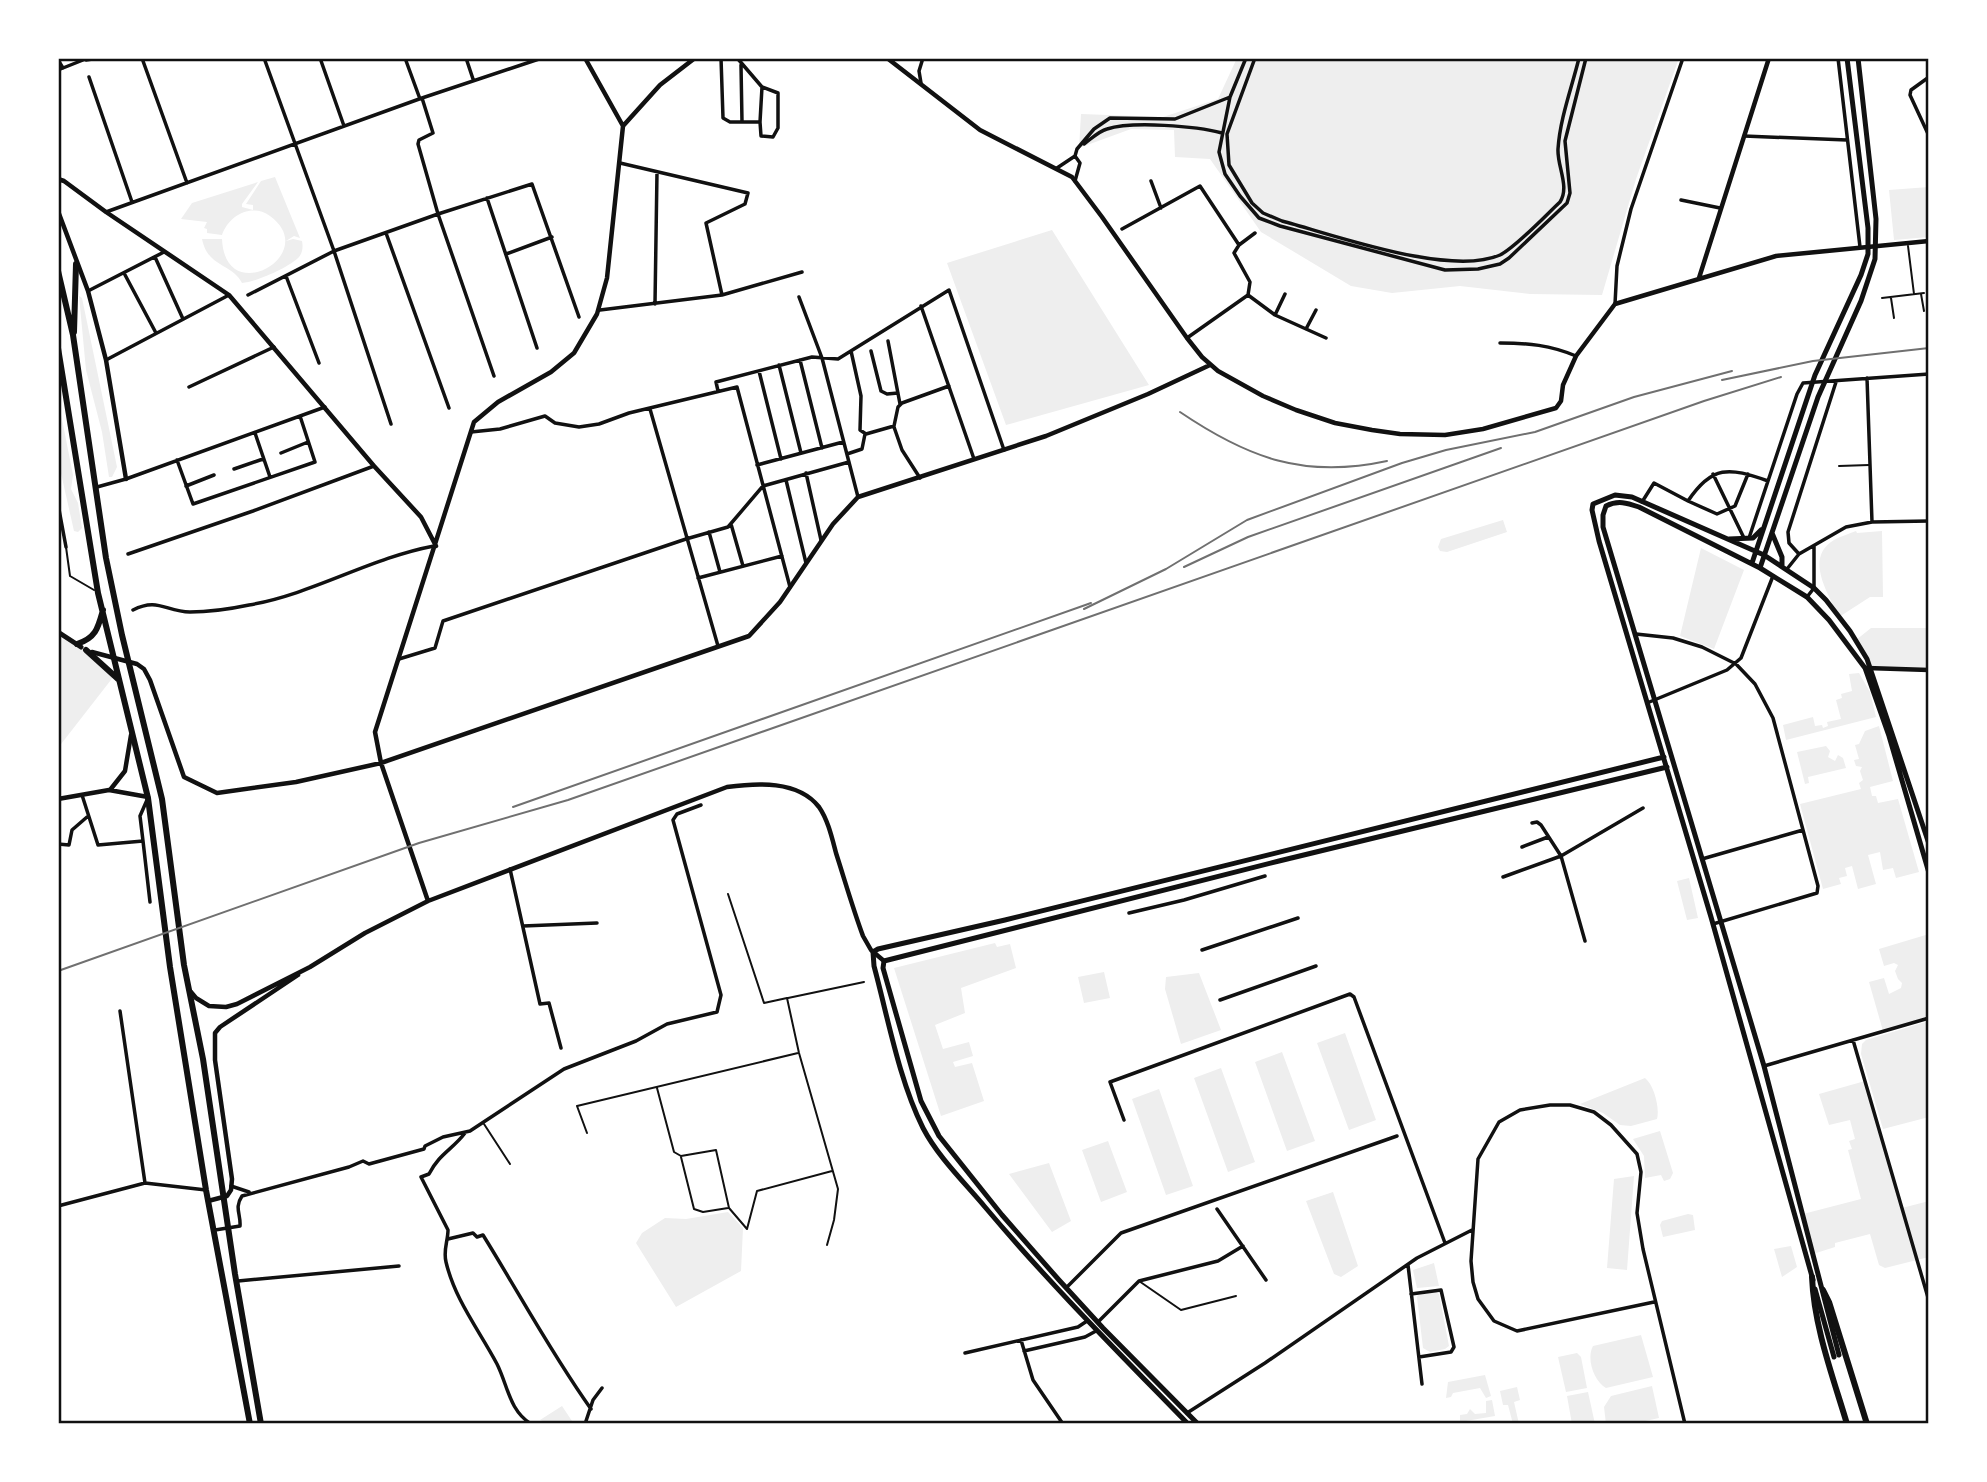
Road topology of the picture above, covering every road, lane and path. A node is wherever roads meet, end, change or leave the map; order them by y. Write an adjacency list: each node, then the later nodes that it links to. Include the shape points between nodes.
1 (99, 58): 23 (street)
2 (264, 58): 44 (street)
3 (320, 58): 37 (street)
4 (405, 58): 34 (street)
5 (466, 58): 30 (street)
6 (542, 58): 30 (street)
7 (585, 58): 38 (street)
8 (695, 58): 38 (street, via 660,85)
9 (722, 58): 35 (street, via 723,118)
10 (733, 58): 26 (street)
11 (887, 58): 12 (street); 31 (street)
12 (904, 58)
13 (923, 58): 31 (street)
14 (1246, 58): 33 (street)
15 (1255, 58): 40 (street)
16 (1579, 58): 40 (street, via 1560,134 1564,196 1503,253 1485,260 1431,260 1264,213 1252,203 1229,165)
17 (1586, 58): 39 (street, via 1565,141 1567,203 1509,258 1478,269 1445,270 1259,218 1225,174 1219,152)
18 (1683, 58): 93 (street, via 1631,209 1617,266)
19 (1769, 58): 41 (street)
20 (1838, 58): 43 (street)
21 (1847, 58): 174 (main road, via 1868,254 1815,375)
22 (1858, 58): 180 (main road, via 1876,219 1875,259 1818,397)
23 (87, 59): 27 (street)
24 (58, 60): 27 (street)
25 (143, 61): 54 (street)
26 (741, 65): 32 (street); 35 (street)
27 (60, 69)
28 (1929, 76): 42 (street, via 1910,95)
29 (89, 77): 58 (street)
30 (474, 80): 34 (street)
31 (921, 83): 48 (street, via 997,141)
32 (762, 87): 36 (street); 36 (street, via 778,93 774,137 761,136)
33 (1230, 97): 39 (street); 45 (street, via 1175,119 1110,118)
34 (421, 98): 37 (street); 63 (street, via 433,133 418,144)
35 (742, 122): 36 (street)
36 (760, 122)
37 (344, 126): 44 (street)
38 (623, 127): 47 (street)
39 (1221, 133): 40 (street); 45 (street, via 1188,127 1109,128)
40 (1227, 134)
41 (1743, 136): 43 (street); 60 (street)
42 (1929, 136)
43 (1847, 140): 71 (street)
44 (294, 144): 54 (street); 73 (street)
45 (1077, 149): 46 (street)
46 (1075, 156): 48 (street); 52 (street, via 1080,163)
47 (619, 163): 49 (street); 139 (street, via 607,278 597,314 574,353 551,372 498,402 474,422)
48 (1058, 168): 52 (street)
49 (657, 172): 87 (street, via 748,193 745,204 706,223); 92 (street)
50 (58, 179): 51 (street)
51 (64, 181): 55 (street); 62 (street)
52 (1075, 181): 105 (street)
53 (1151, 181): 59 (street)
54 (187, 183): 58 (street)
55 (58, 186)
56 (487, 198): 63 (street); 67 (street, via 533,184); 74 (street)
57 (1681, 200): 60 (street)
58 (132, 202): 62 (street)
59 (1161, 208): 64 (street); 70 (street, via 1200,186)
60 (1720, 208): 81 (street)
61 (58, 211): 76 (street)
62 (106, 212): 72 (street)
63 (438, 214): 65 (street); 124 (street)
64 (1122, 229)
65 (386, 233): 73 (street); 133 (street)
66 (1255, 233): 70 (street)
67 (552, 237): 74 (street); 99 (street)
68 (1929, 241): 69 (street)
69 (1908, 242): 71 (street); 84 (lane)
70 (1239, 245): 88 (street, via 1234,253 1250,282)
71 (1860, 247): 81 (street, via 1776,256)
72 (165, 251): 75 (street); 85 (street)
73 (334, 251): 80 (street); 136 (street)
74 (506, 254): 111 (street)
75 (155, 257): 78 (street); 101 (street)
76 (76, 264): 82 (street); 104 (main road)
77 (58, 271): 104 (main road)
78 (124, 272): 82 (street); 103 (street)
79 (802, 272): 87 (street)
80 (286, 276): 86 (street); 118 (street)
81 (1699, 278): 93 (street)
82 (88, 291): 116 (street)
83 (1285, 294): 98 (street)
84 (1914, 294): 90 (lane); 97 (lane, via 1923,293)
85 (229, 295): 101 (street); 109 (street)
86 (248, 295)
87 (722, 295): 92 (street)
88 (1248, 295): 98 (street); 105 (street)
89 (799, 297): 115 (street)
90 (1891, 297): 91 (lane); 100 (lane)
91 (1882, 298)
92 (654, 304): 95 (street)
93 (1615, 304): 114 (street)
94 (921, 306): 112 (street); 127 (street); 144 (street, via 949,289)
95 (600, 310)
96 (1316, 310): 102 (street)
97 (1924, 312)
98 (1275, 315): 102 (street)
99 (579, 317)
100 (1894, 318)
101 (183, 319): 103 (street)
102 (1306, 329): 106 (street)
103 (156, 333): 116 (street)
104 (73, 335): 169 (main road)
105 (1187, 338): 120 (street)
106 (1326, 338)
107 (888, 341): 130 (street)
108 (1500, 343): 114 (street, via 1555,347)
109 (274, 347): 128 (street); 132 (street)
110 (58, 348): 123 (main road)
111 (537, 348)
112 (851, 351): 115 (street, via 838,359); 140 (street, via 861,396 860,430)
113 (871, 351): 130 (street, via 881,391)
114 (1576, 356): 120 (street, via 1556,408 1445,435 1335,424 1263,396)
115 (822, 358): 117 (street); 142 (street)
116 (106, 359): 164 (street)
117 (800, 360): 119 (street); 143 (street)
118 (319, 363)
119 (779, 365): 121 (street); 146 (street)
120 (1210, 365): 144 (street)
121 (759, 371): 129 (street, via 716,382); 149 (street)
122 (1929, 374): 125 (street)
123 (60, 376): 203 (main road)
124 (494, 376)
125 (1867, 378): 126 (street); 156 (street)
126 (1836, 382): 166 (street, via 1800,385); 190 (street, via 1788,532 1791,546)
127 (949, 386): 131 (street); 150 (street)
128 (189, 387)
129 (718, 391): 134 (street); 153 (street, via 737,387)
130 (898, 393): 131 (street)
131 (900, 404): 137 (street)
132 (325, 407): 135 (street); 154 (street)
133 (449, 408)
134 (650, 409): 139 (street, via 579,428 545,416); 182 (street)
135 (300, 416): 138 (street); 141 (street)
136 (391, 424)
137 (894, 426): 140 (street); 163 (street, via 902,450)
138 (254, 432): 148 (street); 151 (street)
139 (471, 432): 185 (street)
140 (865, 434): 147 (street, via 862,449)
141 (308, 442): 145 (street); 162 (street, via 315,463)
142 (844, 442): 143 (street); 147 (street)
143 (822, 448): 146 (street)
144 (1004, 450): 150 (street)
145 (281, 453)
146 (801, 453): 149 (street)
147 (847, 454): 152 (street)
148 (263, 459): 157 (street); 162 (street)
149 (781, 459): 153 (street)
150 (974, 459): 163 (street)
151 (177, 460): 164 (street); 167 (street)
152 (849, 461): 158 (street); 170 (street)
153 (757, 465): 168 (street)
154 (374, 466): 185 (street, via 421,517); 189 (street)
155 (1839, 466): 156 (lane)
156 (1870, 466): 177 (street)
157 (234, 469)
158 (806, 474): 165 (street); 184 (street)
159 (1713, 474): 160 (street, via 1731,470); 171 (street); 175 (street)
160 (1748, 474): 166 (street); 175 (street, via 1736,503)
161 (214, 475): 167 (street)
162 (270, 477): 167 (street, via 193,504)
163 (920, 478): 170 (street)
164 (125, 479): 169 (street)
165 (785, 479): 168 (street); 193 (street)
166 (1768, 481): 183 (street)
167 (186, 486)
168 (763, 486): 178 (street); 192 (street)
169 (97, 487): 213 (main road, via 106,558)
170 (858, 497): 184 (street)
171 (1688, 501): 172 (street, via 1654,483); 175 (street, via 1717,514)
172 (1642, 502): 181 (main road); 219 (main road, via 1615,495 1591,507)
173 (58, 504): 187 (street)
174 (1773, 506): 183 (main road, via 1759,534); 188 (main road)
175 (1729, 508): 183 (street)
176 (1929, 521): 177 (street)
177 (1872, 522): 186 (street, via 1846,527)
178 (731, 523): 179 (street); 195 (street)
179 (709, 532): 182 (street); 198 (street)
180 (1772, 533): 191 (main road); 197 (main road)
181 (1723, 538): 183 (main road); 188 (main road)
182 (686, 539): 200 (street); 211 (street, via 443,621 435,648)
183 (1746, 539)
184 (821, 541): 193 (street)
185 (436, 546): 206 (street, via 251,605 186,612 149,603); 211 (street)
186 (1814, 546): 190 (street); 202 (street)
187 (66, 547): 203 (lane, via 70,576)
188 (1757, 552): 191 (main road); 194 (main road)
189 (128, 554)
190 (1800, 554): 197 (street)
191 (1764, 555): 196 (main road); 197 (main road)
192 (782, 556): 195 (street); 201 (street)
193 (806, 563): 201 (street)
194 (1752, 564): 196 (main road); 208 (main road, via 1629,503 1612,503 1606,508 1603,527)
195 (743, 566): 198 (street)
196 (1759, 568): 199 (main road)
197 (1784, 568): 202 (main road)
198 (720, 572): 200 (street)
199 (1773, 576): 204 (main road); 214 (street)
200 (698, 578): 210 (street)
201 (790, 587): 210 (street, via 748,636)
202 (1814, 588): 204 (street); 215 (main road, via 1855,638)
203 (98, 593): 205 (main road)
204 (1807, 597): 215 (main road)
205 (103, 609): 209 (main road, via 94,636); 212 (main road)
206 (133, 610)
207 (58, 632): 209 (main road)
208 (1636, 634): 214 (street, via 1673,638); 218 (main road)
209 (81, 647): 212 (street); 217 (main road)
210 (719, 647): 223 (street)
211 (398, 659): 223 (street, via 375,732)
212 (114, 660): 213 (street); 217 (main road)
213 (129, 663): 223 (street, via 140,666 150,680 184,777 201,787 217,793 255,789); 269 (main road, via 163,799)
214 (1736, 664): 218 (street); 236 (street, via 1755,684 1773,718)
215 (1868, 668): 216 (street); 240 (main road); 243 (main road)
216 (1929, 670)
217 (120, 680): 220 (main road)
218 (1655, 700): 219 (street); 221 (main road)
219 (1647, 703): 222 (main road)
220 (132, 729): 227 (street, via 125,771); 230 (main road)
221 (1670, 756): 222 (main road); 224 (main road)
222 (1662, 758): 225 (main road); 226 (main road)
223 (381, 763): 255 (street)
224 (1673, 765): 225 (main road); 246 (main road)
225 (1665, 767): 229 (main road); 261 (main road)
226 (1538, 788): 229 (main road); 241 (main road)
227 (109, 790): 228 (street); 230 (street)
228 (82, 795): 231 (street); 234 (street)
229 (1541, 797): 244 (main road)
230 (148, 798): 238 (street, via 140,816); 290 (main road)
231 (58, 799)
232 (701, 805): 281 (street, via 673,820 721,995 717,1012 667,1024 564,1069)
233 (1643, 808): 245 (street)
234 (88, 817): 238 (street, via 98,845); 239 (street, via 72,831 69,845)
235 (1532, 823): 237 (street, via 1541,825)
236 (1803, 830): 246 (street); 261 (street, via 1817,892)
237 (1548, 837): 242 (street); 245 (street)
238 (143, 841): 257 (street)
239 (58, 844)
240 (1929, 844): 243 (street)
241 (1309, 845): 244 (main road); 248 (main road)
242 (1522, 847)
243 (1921, 847): 249 (main road)
244 (1312, 854): 252 (main road)
245 (1561, 856): 251 (street); 263 (street)
246 (1702, 859): 261 (main road)
247 (510, 869): 255 (street); 262 (street); 265 (street, via 727,787 761,784 785,788 810,799 824,816 857,920)
248 (1211, 869): 252 (main road); 253 (main road)
249 (1929, 873)
250 (1265, 876): 258 (street)
251 (1503, 877)
252 (1213, 878): 256 (main road)
253 (1117, 892): 256 (main road); 265 (main road)
254 (728, 894): 271 (lane, via 764,1003)
255 (428, 901): 268 (street)
256 (1119, 901): 266 (main road)
257 (150, 902)
258 (1129, 913)
259 (1298, 918): 264 (street)
260 (597, 923): 262 (street)
261 (1716, 923): 278 (main road); 306 (main road)
262 (523, 926): 276 (street, via 540,1004 549,1003)
263 (1586, 941)
264 (1202, 950)
265 (873, 952): 266 (street); 316 (main road, via 905,1080 925,1132)
266 (884, 961): 310 (main road, via 928,1119 959,1163)
267 (1316, 966): 272 (street)
268 (301, 972): 269 (street, via 217,1008 201,1003); 289 (street, via 220,1027 214,1036)
269 (187, 981): 292 (main road)
270 (864, 982): 271 (lane)
271 (787, 998): 277 (lane)
272 (1220, 1000)
273 (120, 1011): 288 (street)
274 (1929, 1018): 275 (street)
275 (1853, 1040): 278 (street); 314 (street)
276 (561, 1048)
277 (799, 1053): 279 (lane); 287 (lane)
278 (1764, 1066): 311 (main road)
279 (657, 1087): 283 (lane, via 577,1105); 285 (lane, via 674,1152)
280 (1124, 1121): 301 (street, via 1110,1082 1350,995)
281 (482, 1123): 282 (street); 286 (lane)
282 (464, 1133): 291 (street, via 443,1137 424,1149); 300 (street, via 429,1174 421,1177 438,1207)
283 (587, 1133)
284 (1397, 1136): 310 (street, via 1121,1233)
285 (681, 1156): 295 (lane, via 694,1209); 295 (lane, via 716,1150)
286 (510, 1164)
287 (833, 1171): 295 (lane, via 757,1191 747,1229); 302 (lane, via 838,1189)
288 (145, 1183): 290 (street); 294 (street)
289 (231, 1186): 291 (street); 292 (street)
290 (206, 1191): 293 (main road)
291 (251, 1193): 297 (street, via 238,1203 240,1226)
292 (223, 1198): 293 (street); 297 (main road)
293 (208, 1201): 298 (main road)
294 (58, 1206)
295 (729, 1208)
296 (1217, 1209): 303 (street)
297 (228, 1228): 298 (street); 308 (main road)
298 (213, 1230): 327 (main road)
299 (1472, 1230): 301 (street); 315 (street, via 1471,1261 1478,1299 1494,1321 1517,1331); 315 (street, via 1478,1159 1499,1122 1520,1110 1550,1105 1594,1112 1622,1136 1640,1163 1637,1213)
300 (448, 1239): 325 (street, via 483,1235 560,1366); 329 (street, via 446,1261 464,1311 498,1366 510,1401)
301 (1446, 1243): 304 (street)
302 (827, 1245)
303 (1243, 1246): 307 (street); 309 (street, via 1217,1261)
304 (1408, 1265): 312 (street); 326 (street)
305 (399, 1266): 308 (street)
306 (1812, 1278): 311 (main road, via 1836,1356); 335 (main road)
307 (1266, 1280)
308 (236, 1281): 328 (main road)
309 (1139, 1282): 313 (lane, via 1181,1310); 317 (street)
310 (1066, 1287): 317 (main road)
311 (1823, 1290): 336 (main road)
312 (1411, 1294): 322 (street); 322 (street, via 1441,1290 1454,1347 1451,1352)
313 (1236, 1296)
314 (1929, 1301)
315 (1654, 1302): 334 (street)
316 (1087, 1321): 318 (main road); 319 (street)
317 (1098, 1322): 326 (main road)
318 (1096, 1331): 320 (street); 332 (main road)
319 (1021, 1340): 320 (street); 321 (street)
320 (1024, 1352): 331 (street, via 1036,1386)
321 (965, 1353)
322 (1419, 1357): 323 (street)
323 (1422, 1384)
324 (602, 1388): 325 (street)
325 (591, 1409): 330 (street)
326 (1187, 1413): 333 (main road)
327 (250, 1424)
328 (261, 1424)
329 (531, 1424)
330 (585, 1424)
331 (1063, 1424)
332 (1188, 1424)
333 (1198, 1424)
334 (1685, 1424)
335 (1847, 1424)
336 (1867, 1424)

